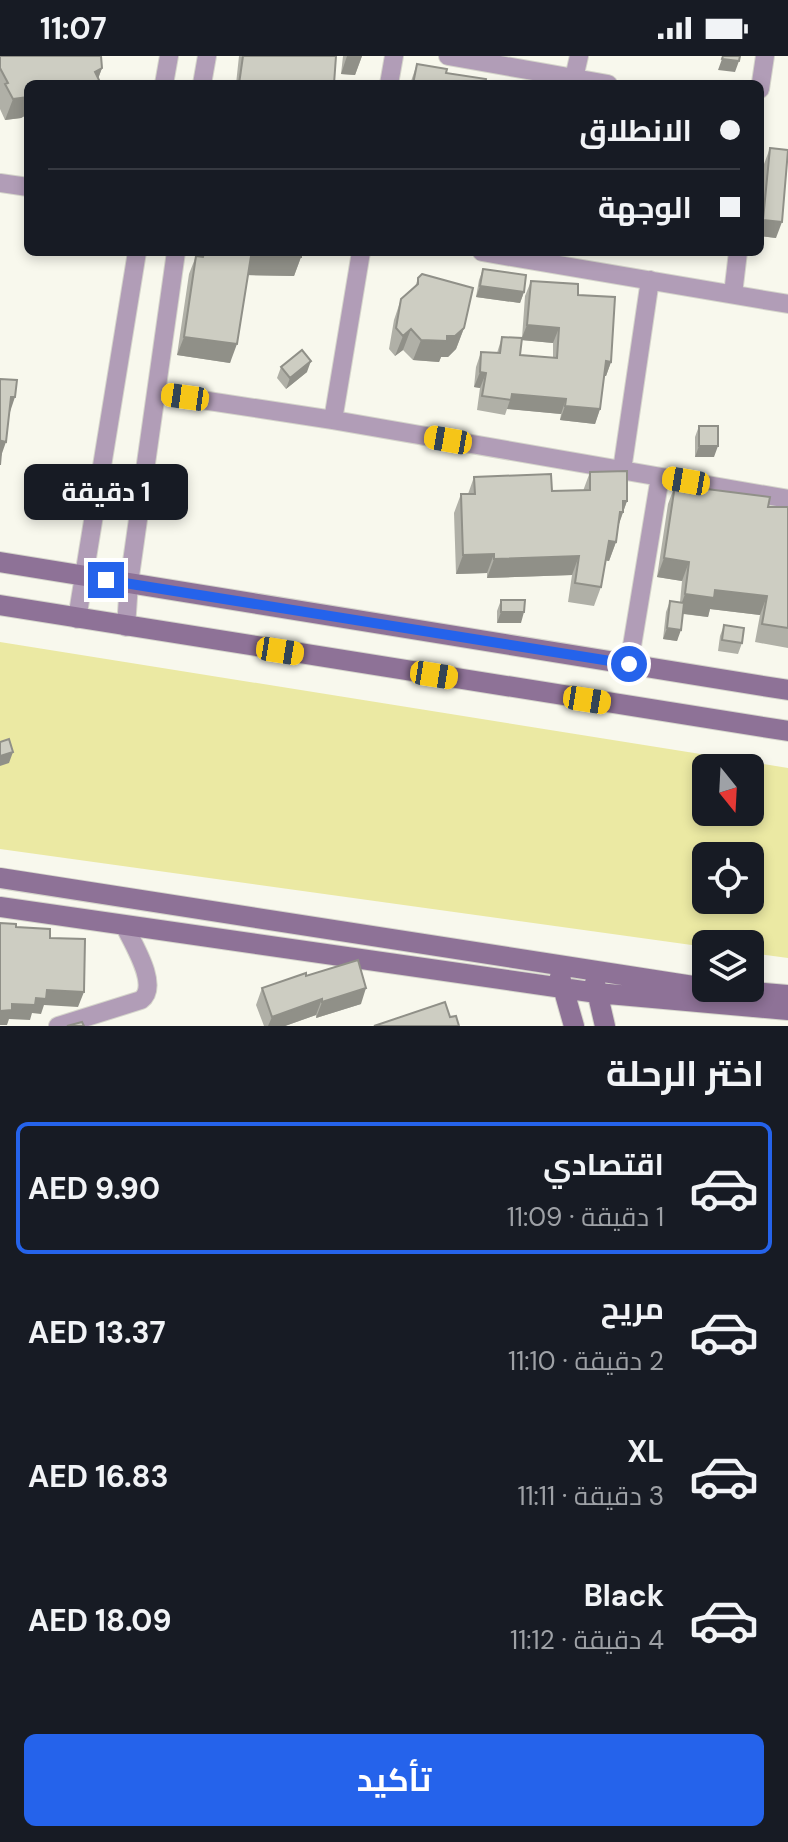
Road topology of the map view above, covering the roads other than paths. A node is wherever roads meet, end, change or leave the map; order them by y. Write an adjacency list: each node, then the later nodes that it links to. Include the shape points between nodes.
1 (169, 56): 8 (street)
2 (207, 56): 9 (street)
3 (394, 56): 10 (street)
4 (448, 56): 7 (street)
5 (579, 56): 7 (street)
6 (765, 56): 12 (street)
7 (574, 78): 11 (street)
8 (165, 80)
9 (203, 80)
10 (390, 80)
11 (585, 80)
12 (761, 80)
13 (0, 183): 14 (street)
14 (24, 186)
15 (136, 256): 29 (street)
16 (175, 256): 23 (street)
17 (360, 256): 24 (street)
18 (506, 256): 20 (street)
19 (738, 256): 21 (street)
20 (650, 280): 21 (street); 25 (street)
21 (733, 294): 22 (street)
22 (788, 304)
23 (156, 393): 24 (street); 30 (street)
24 (333, 420): 25 (street)
25 (622, 470): 26 (street)
26 (660, 477): 27 (street); 34 (street)
27 (788, 499)
28 (0, 562): 29 (street)
29 (84, 576): 30 (street); 32 (street)
30 (129, 583): 33 (street); 34 (street)
31 (0, 605): 32 (street)
32 (77, 619): 33 (street)
33 (126, 627): 36 (street)
34 (629, 664): 35 (street)
35 (788, 690)
36 (788, 731)
37 (0, 878): 40 (street)
38 (0, 907): 39 (street)
39 (124, 925): 43 (street); 48 (street, via 148,978 147,995)
40 (556, 965): 41 (street); 43 (street)
41 (593, 971): 42 (street); 44 (street)
42 (692, 986)
43 (562, 988): 44 (street); 49 (street)
44 (597, 993): 47 (street); 50 (street)
45 (764, 993): 46 (street)
46 (788, 995)
47 (788, 1010)
48 (58, 1026)
49 (574, 1026)
50 (605, 1026)

